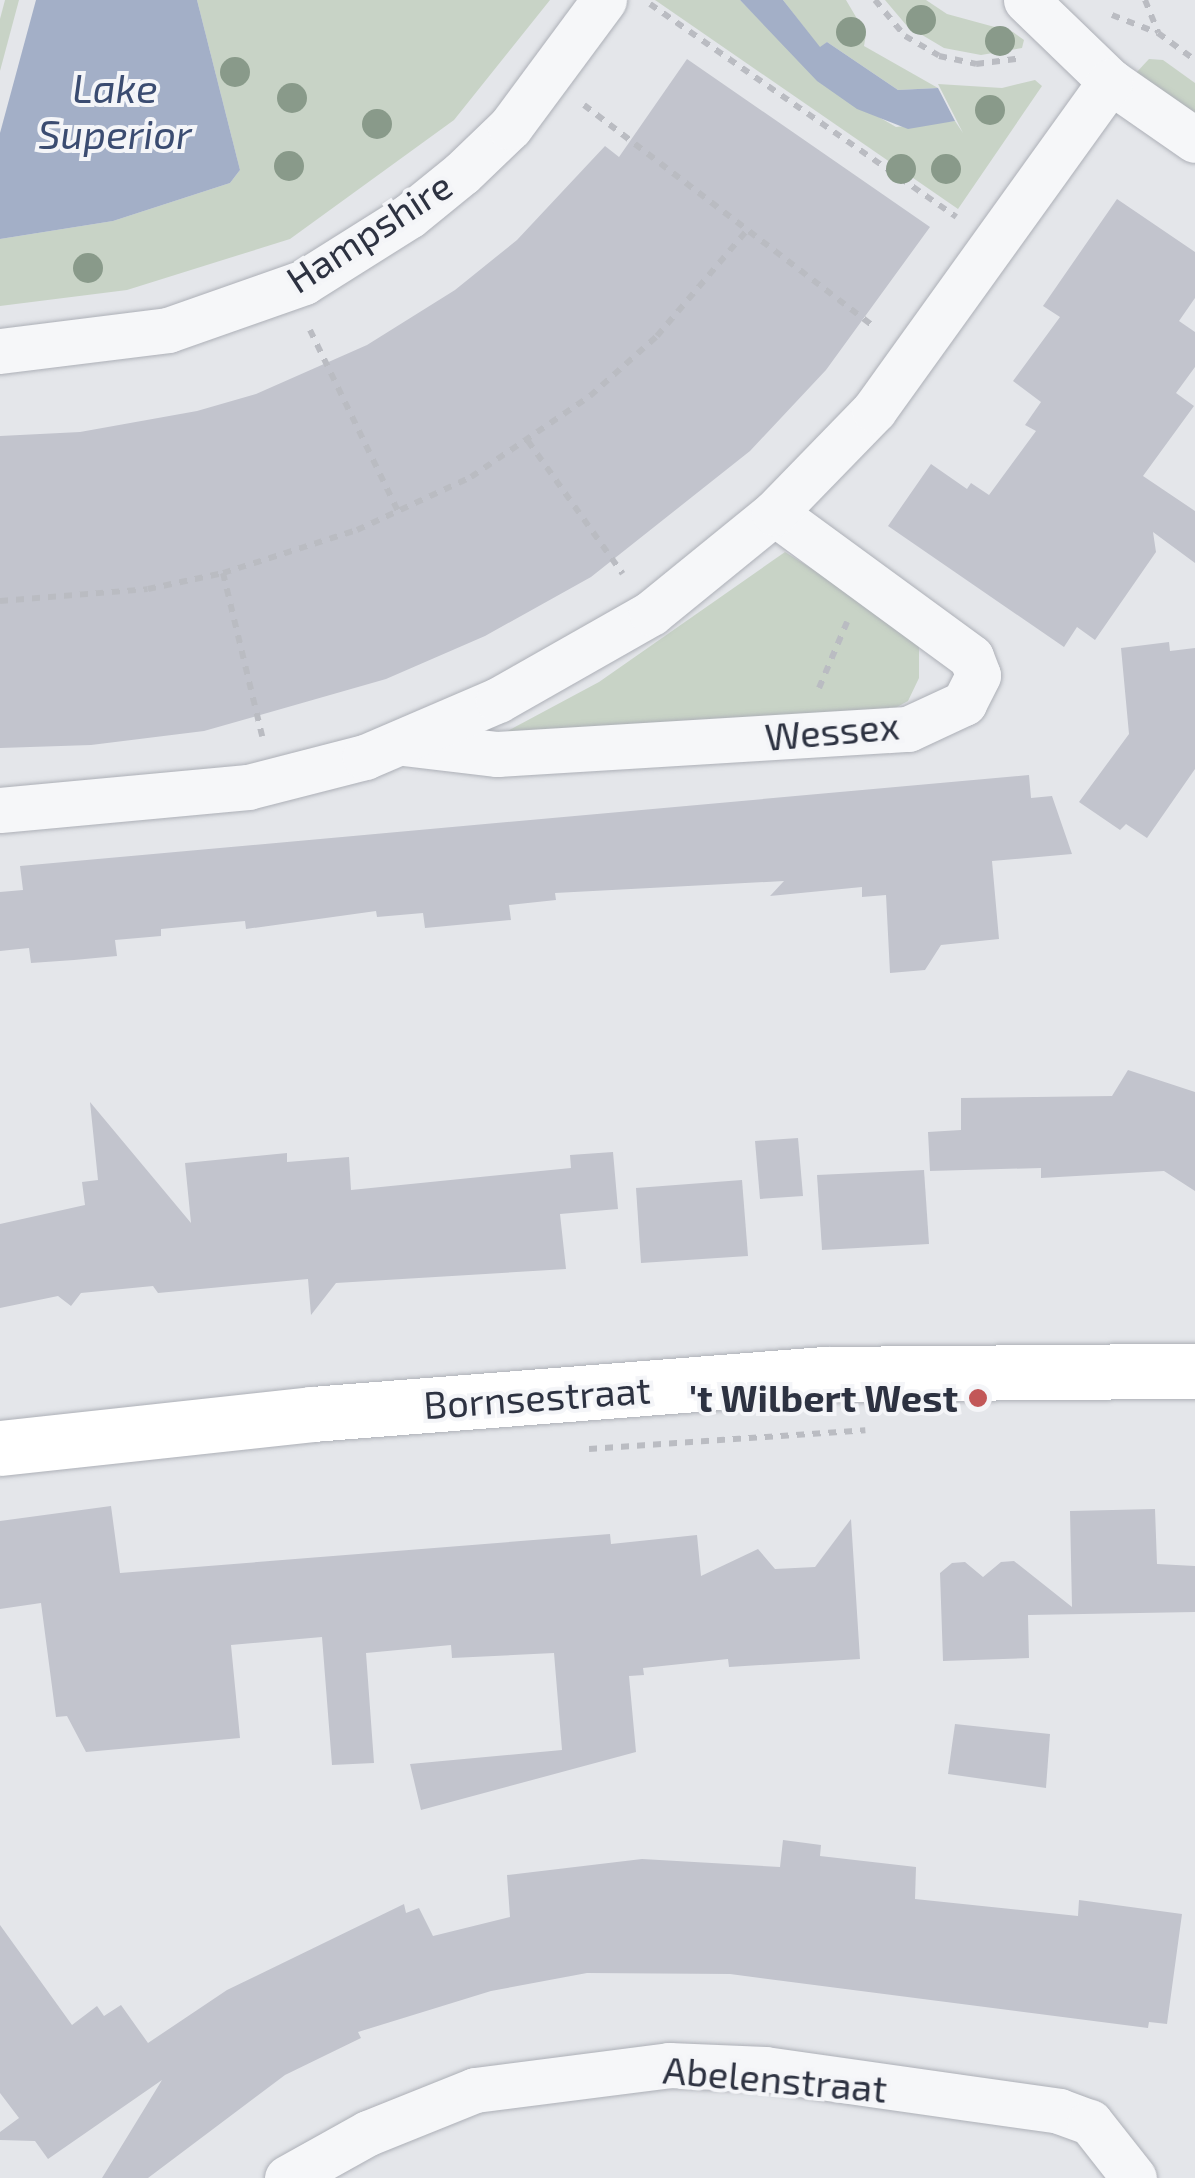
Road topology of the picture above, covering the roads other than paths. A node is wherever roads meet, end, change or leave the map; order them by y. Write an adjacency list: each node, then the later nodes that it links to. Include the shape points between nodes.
1 (604, 0): 5 (street, Hampshire, via 510,127 462,173 304,282 168,330)
2 (1026, 0): 3 (street)
3 (1110, 81): 4 (street); 6 (street, Wessex, via 915,357 848,439)
4 (1195, 140)
5 (0, 350)
6 (774, 513): 7 (street, Wessex, via 651,613 583,656); 7 (street, Wessex, via 971,657 978,675 964,703 908,729 497,754)
7 (403, 743): 8 (street, Wessex, via 273,781 126,803)
8 (0, 810)
9 (1195, 1371): 10 (main road, Bornsestraat, via 824,1374 312,1414)
10 (0, 1448)
11 (287, 2178): 12 (street, Abelenstraat, via 368,2133 476,2090 669,2066 765,2069 1058,2111 1090,2122)
12 (1134, 2178)

